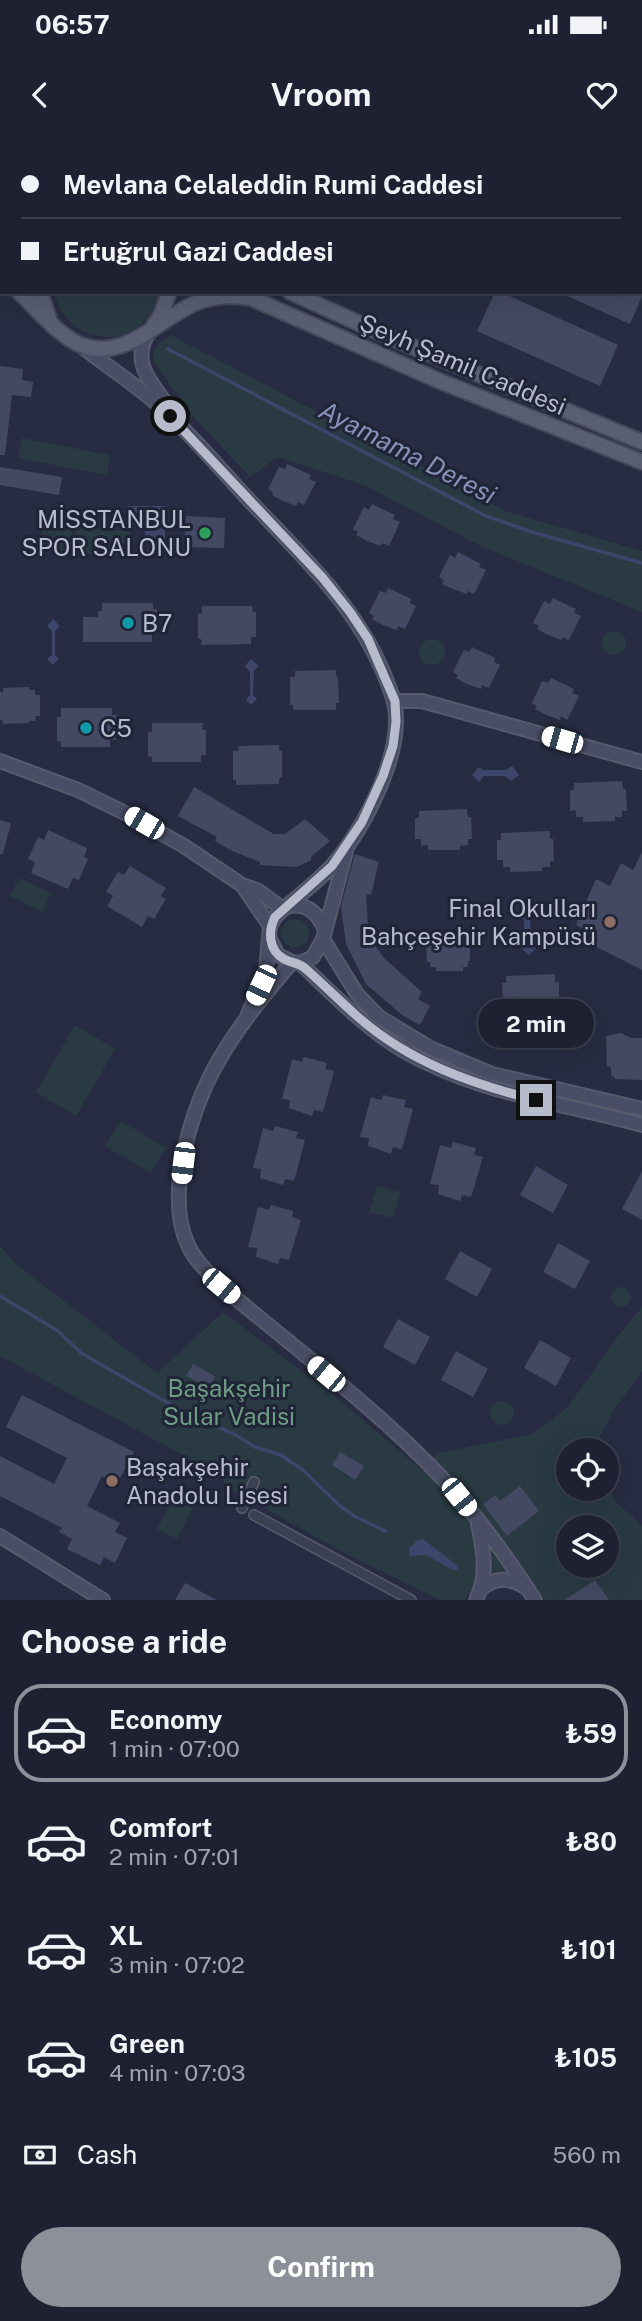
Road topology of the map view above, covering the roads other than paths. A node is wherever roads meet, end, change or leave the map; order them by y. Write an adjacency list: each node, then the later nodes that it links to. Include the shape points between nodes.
1 (21, 294): 5 (main road)
2 (41, 294): 5 (main road)
3 (168, 294): 6 (main road)
4 (294, 294): 9 (main road, Şeyh Şamil Caddesi)
5 (51, 322): 7 (main road)
6 (152, 329): 7 (main road, Şeyh Şamil Caddesi, via 119,347); 8 (street, via 142,342 141,361); 10 (main road, Şeyh Şamil Caddesi, via 199,302 233,295 251,298 442,382)
7 (80, 345): 8 (street)
8 (185, 430): 11 (street, via 350,612 368,639)
9 (642, 442)
10 (642, 462)
11 (395, 701): 13 (street, via 422,701); 14 (street, via 393,746 362,822)
12 (0, 761): 15 (street, via 123,812)
13 (642, 762)
14 (348, 844): 16 (street, via 332,866); 18 (street)
15 (242, 885): 16 (street); 17 (street)
16 (286, 907): 17 (street, via 275,917); 18 (street, via 298,905 314,912)
17 (270, 933): 19 (street, via 278,955); 20 (street, via 266,970)
18 (324, 935): 19 (street, via 313,957); 21 (street, via 357,994 379,1017 432,1049 492,1074)
19 (296, 963): 20 (street); 22 (street, via 384,1037 444,1071 488,1088)
20 (247, 1017): 26 (street, via 206,1084 189,1135 180,1186 188,1245 221,1286 409,1445)
21 (642, 1109)
22 (642, 1125)
23 (254, 1482): 24 (street)
24 (242, 1508)
25 (254, 1515): 31 (street)
26 (477, 1519): 28 (street, via 484,1555); 29 (street)
27 (0, 1536): 30 (street)
28 (478, 1595): 29 (street, via 491,1581 503,1579 516,1582)
29 (532, 1595)
30 (103, 1600)
31 (411, 1600)

